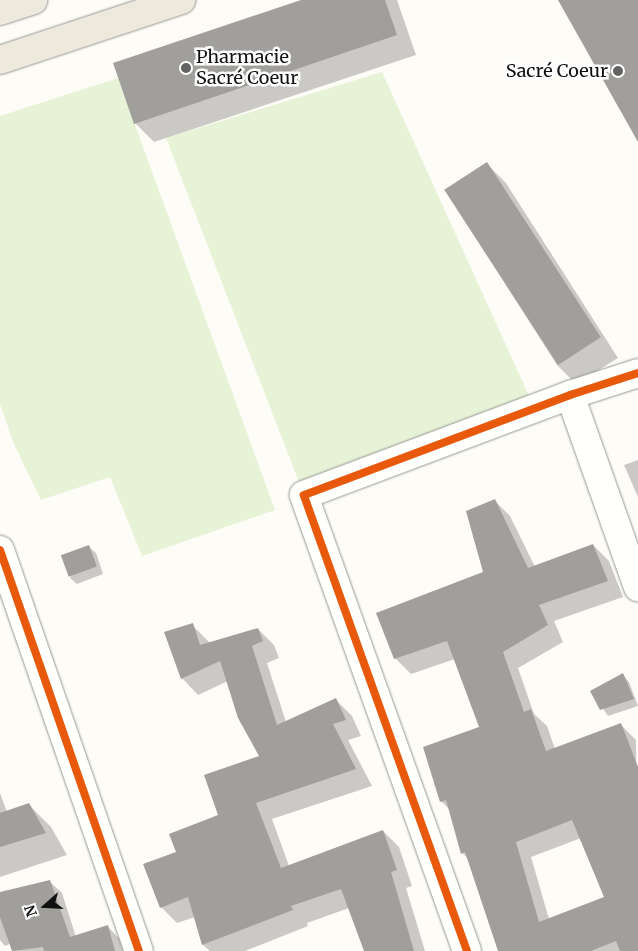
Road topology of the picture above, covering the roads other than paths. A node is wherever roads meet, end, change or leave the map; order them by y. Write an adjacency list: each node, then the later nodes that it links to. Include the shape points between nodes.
1 (33, 0): 3 (main road)
2 (180, 0): 4 (main road)
3 (0, 11)
4 (0, 60)
5 (638, 373): 6 (street)
6 (570, 395): 8 (street); 10 (street, via 304,495)
7 (0, 550): 9 (street)
8 (638, 587)
9 (138, 951)
10 (467, 951)

